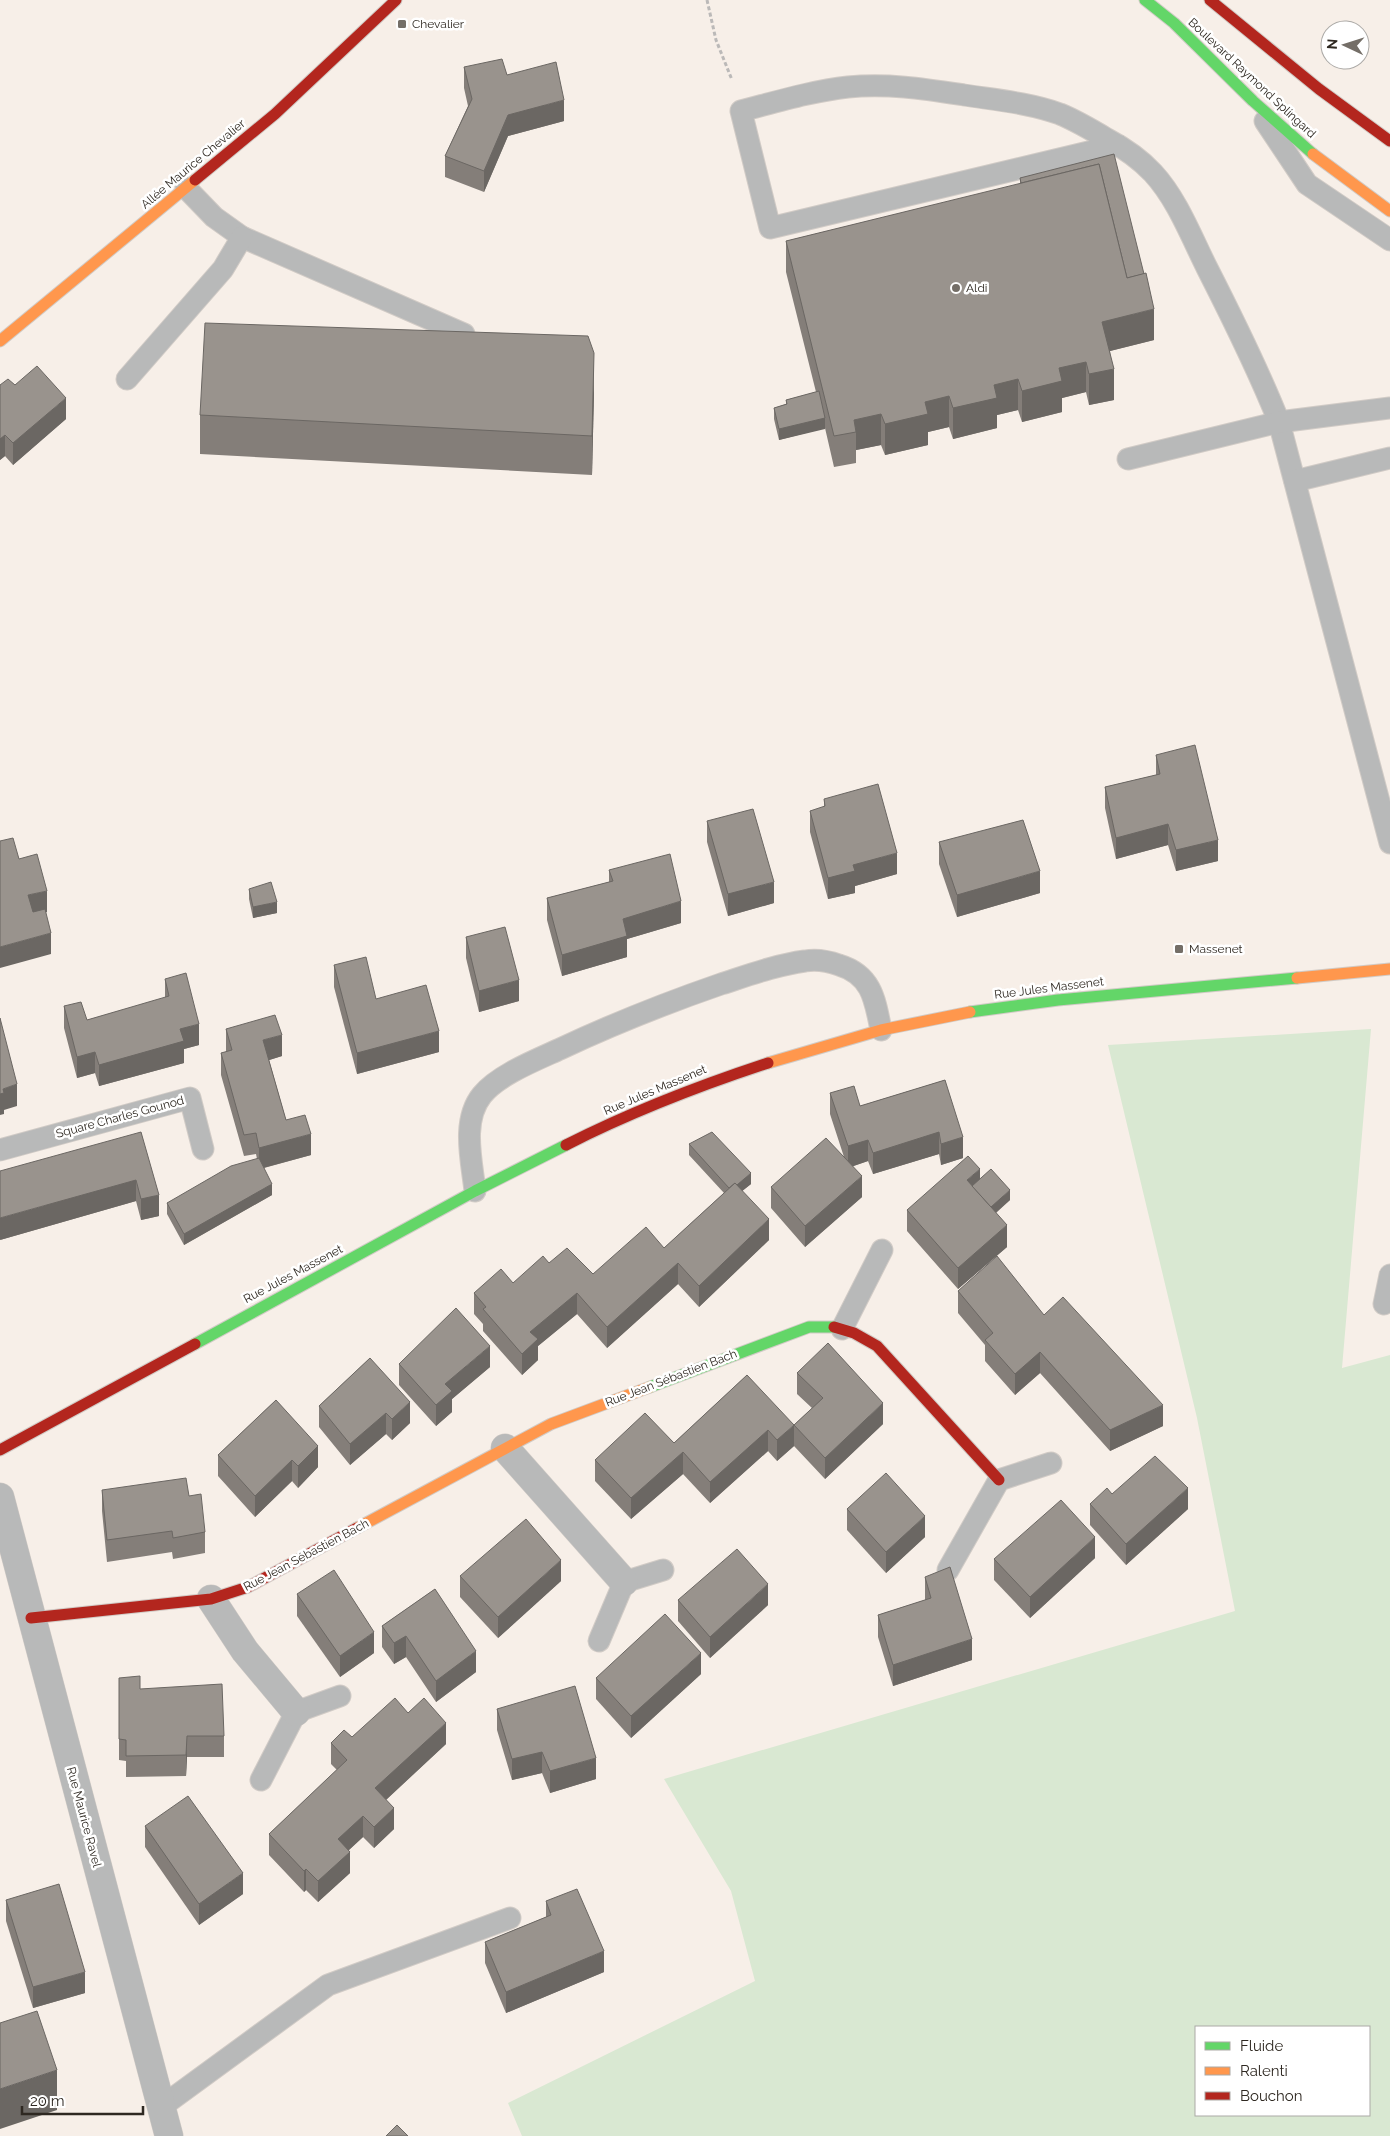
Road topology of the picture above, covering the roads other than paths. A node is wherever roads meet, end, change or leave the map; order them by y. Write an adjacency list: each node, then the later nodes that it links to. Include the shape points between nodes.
1 (396, 0): 7 (street, Allée Maurice Chevalier, via 275,114)
2 (1145, 0): 4 (street, Boulevard Raymond Splingard, via 1188,36)
3 (1210, 0): 5 (street, via 1319,89)
4 (1252, 100): 8 (street, Boulevard Raymond Splingard, via 1309,151); 9 (lane, via 1307,184)
5 (1390, 141)
6 (1118, 145): 6 (lane, via 1080,123 1034,106 894,85 825,90 741,111 770,228); 16 (lane, via 1153,173 1167,191 1246,345)
7 (186, 188): 10 (lane, via 214,217); 13 (street, Allée Maurice Chevalier)
8 (1387, 201): 9 (lane)
9 (1366, 224): 11 (lane)
10 (242, 237): 12 (lane); 14 (lane, via 224,269)
11 (1390, 240)
12 (464, 334)
13 (0, 341)
14 (127, 379)
15 (1390, 408): 16 (lane)
16 (1278, 422): 18 (lane); 19 (lane)
17 (1390, 458): 19 (lane)
18 (1128, 459)
19 (1295, 481): 20 (lane)
20 (1390, 843)
21 (1390, 969): 22 (street, Rue Jules Massenet, via 1030,1003)
22 (881, 1030): 25 (street, Rue Jules Massenet, via 768,1062 682,1092 619,1118); 25 (lane, via 875,1001 867,983 855,971 824,961 808,960 770,968 647,1010 527,1065 481,1096 470,1126)
23 (202, 1149): 24 (lane, Square Charles Gounod, via 190,1098)
24 (0, 1150)
25 (475, 1191): 31 (street, Rue Jules Massenet)
26 (882, 1250): 29 (lane)
27 (1390, 1275): 28 (lane)
28 (1384, 1304)
29 (842, 1328): 30 (street, Rue Jean Sébastien Bach, via 819,1326 798,1331 565,1418); 33 (street, Rue Jean Sébastien Bach, via 877,1346)
30 (505, 1448): 37 (street); 38 (street, Rue Jean Sébastien Bach, via 248,1587)
31 (0, 1450)
32 (1051, 1463): 33 (lane)
33 (998, 1480): 36 (lane)
34 (0, 1497): 39 (street, Rue Maurice Ravel)
35 (663, 1570): 37 (lane)
36 (948, 1570)
37 (624, 1582): 40 (lane)
38 (211, 1598): 39 (street, Rue Jean Sébastien Bach); 42 (street, via 245,1651)
39 (31, 1618): 45 (street, Rue Maurice Ravel)
40 (599, 1641)
41 (340, 1696): 42 (lane)
42 (296, 1712): 43 (lane)
43 (261, 1780)
44 (510, 1918): 45 (lane, via 328,1985)
45 (161, 2107): 46 (street, Rue Maurice Ravel)
46 (169, 2136)

